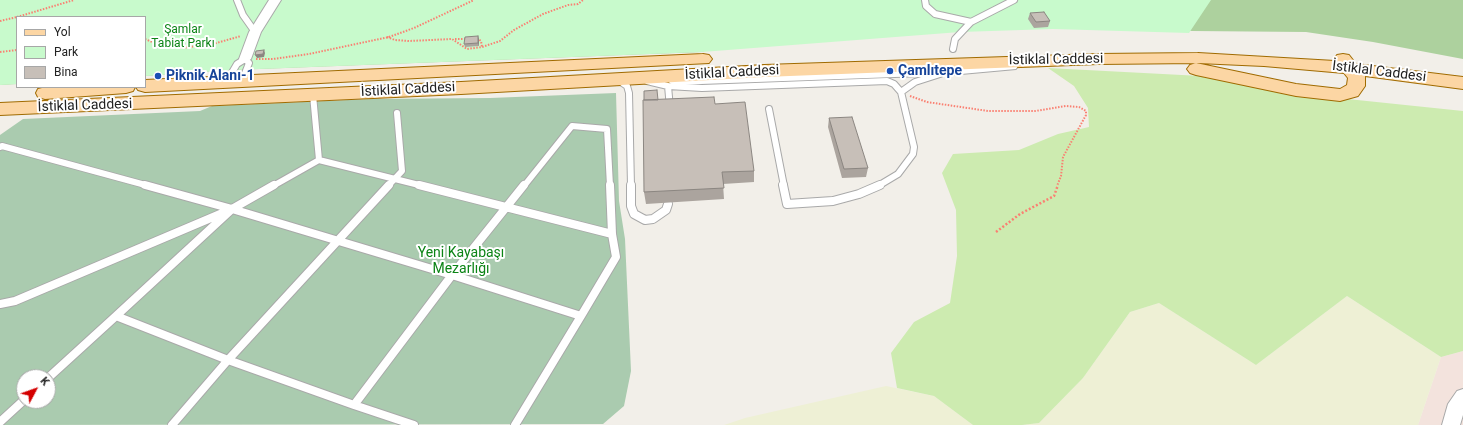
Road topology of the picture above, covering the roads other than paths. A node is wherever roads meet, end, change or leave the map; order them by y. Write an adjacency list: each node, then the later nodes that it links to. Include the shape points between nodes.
1 (237, 0): 6 (lane, via 243,15)
2 (275, 0): 6 (street)
3 (925, 0): 5 (lane, via 926,6 935,14)
4 (1014, 0): 5 (lane)
5 (971, 22): 7 (lane, via 955,39)
6 (255, 32): 9 (street)
7 (953, 49): 8 (main road, İstiklal Caddesi, via 1195,44); 16 (main road, İstiklal Caddesi)
8 (1338, 54): 12 (main road); 13 (main road, İstiklal Caddesi)
9 (245, 59): 16 (lane, via 237,64); 16 (lane, via 249,62)
10 (1148, 59): 11 (main road, İstiklal Caddesi); 12 (main road, İstiklal Caddesi, via 1264,61); 12 (main road, via 1296,90 1340,95 1351,92 1356,86 1357,78)
11 (1058, 60): 14 (street); 15 (main road, İstiklal Caddesi)
12 (1350, 69): 18 (main road, İstiklal Caddesi)
13 (1463, 69)
14 (950, 71): 17 (street, via 709,81); 22 (lane, via 923,78)
15 (616, 79): 17 (street); 24 (main road, İstiklal Caddesi); 32 (lane, via 627,86 629,93 631,206 634,214 645,220 653,219 666,210)
16 (234, 81): 19 (main road, İstiklal Caddesi)
17 (646, 81): 20 (lane)
18 (1463, 82)
19 (146, 86)
20 (668, 86): 22 (lane, via 702,88 882,80 894,84); 25 (lane)
21 (110, 88): 23 (main road, İstiklal Caddesi)
22 (901, 92): 27 (lane, via 914,147 906,166 885,183 833,201 787,204)
23 (0, 95)
24 (313, 95): 26 (main road, İstiklal Caddesi); 30 (lane)
25 (670, 108)
26 (0, 109)
27 (769, 109)
28 (397, 114): 31 (lane, via 402,171)
29 (0, 147): 34 (lane)
30 (319, 160): 31 (lane); 34 (lane)
31 (395, 179): 33 (lane); 36 (lane)
32 (668, 204)
33 (507, 207): 35 (lane); 35 (lane, via 572,126 607,129); 37 (lane)
34 (232, 209): 36 (lane); 38 (lane, via 15,301); 39 (lane)
35 (612, 234): 40 (lane, via 616,257)
36 (338, 241): 37 (lane); 41 (lane)
37 (452, 275): 40 (lane); 44 (lane)
38 (0, 304)
39 (116, 316): 41 (lane); 42 (lane)
40 (581, 316): 49 (lane)
41 (228, 360): 44 (lane); 47 (lane)
42 (56, 371)
43 (1463, 396): 50 (street, via 1455,410)
44 (354, 405): 48 (lane)
45 (16, 407): 46 (lane)
46 (0, 422)
47 (172, 425)
48 (414, 425)
49 (515, 425)
50 (1451, 425)

